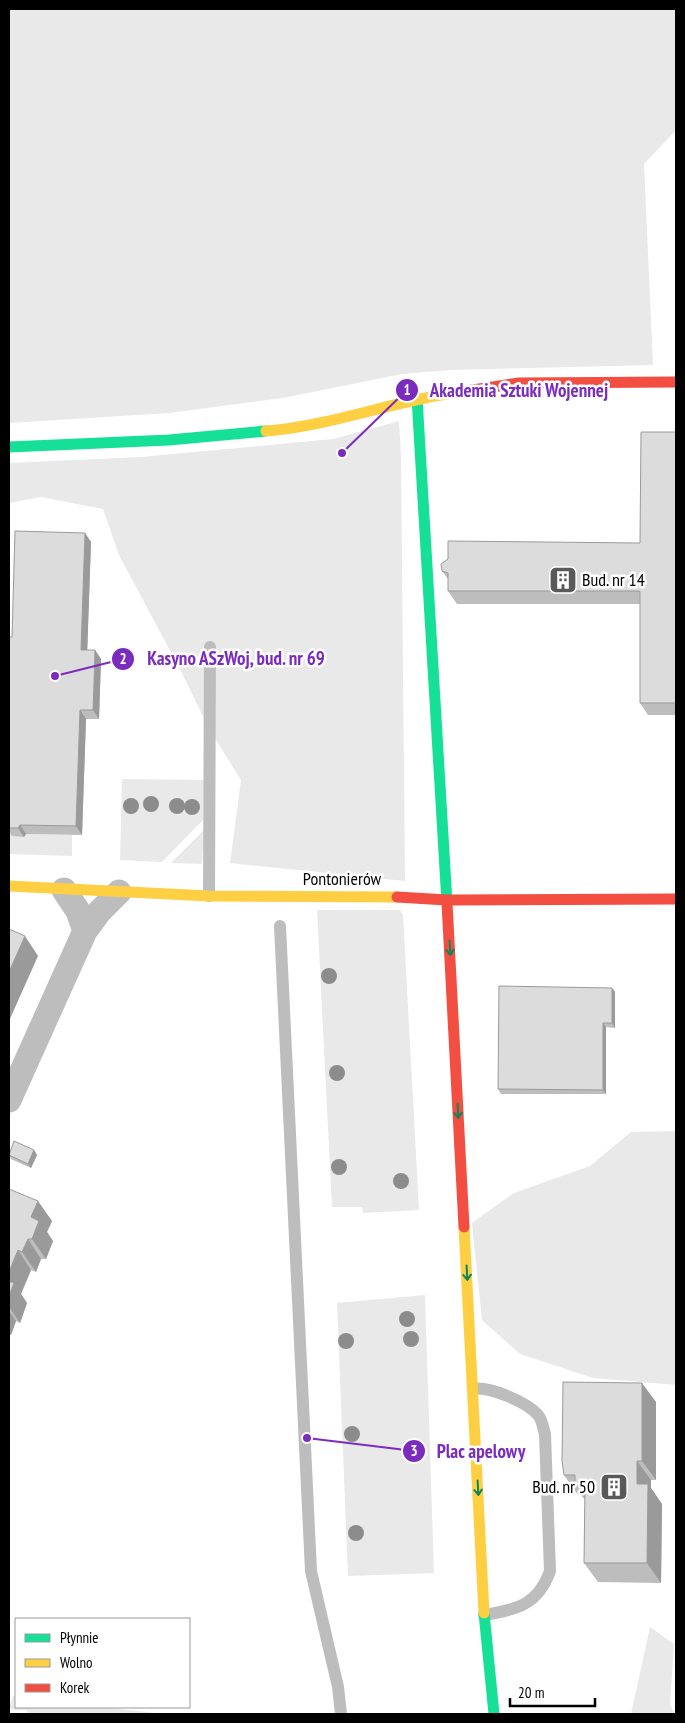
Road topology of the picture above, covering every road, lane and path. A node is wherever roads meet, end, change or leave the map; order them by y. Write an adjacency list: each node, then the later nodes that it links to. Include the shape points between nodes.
1 (676, 382): 2 (street, via 519,383)
2 (417, 398): 3 (street, via 290,429 168,440); 10 (street)
3 (9, 447)
4 (210, 647): 8 (lane)
5 (9, 886): 6 (street, Pontonierów)
6 (64, 890): 7 (street, Pontonierów); 12 (street, via 78,911)
7 (119, 892): 8 (street, Pontonierów); 12 (street)
8 (208, 896): 10 (street, Pontonierów)
9 (676, 899): 10 (street, Pontonierów)
10 (447, 900): 14 (street, one-way to 14)
11 (280, 926): 16 (lane, via 311,1571 338,1687)
12 (85, 931): 13 (street)
13 (9, 1100)
14 (473, 1388): 15 (street, one-way to 15); 15 (lane, via 482,1387 520,1402 539,1416 545,1434 550,1571 544,1586 531,1600 515,1610)
15 (484, 1615): 17 (street)
16 (340, 1714)
17 (494, 1714)

